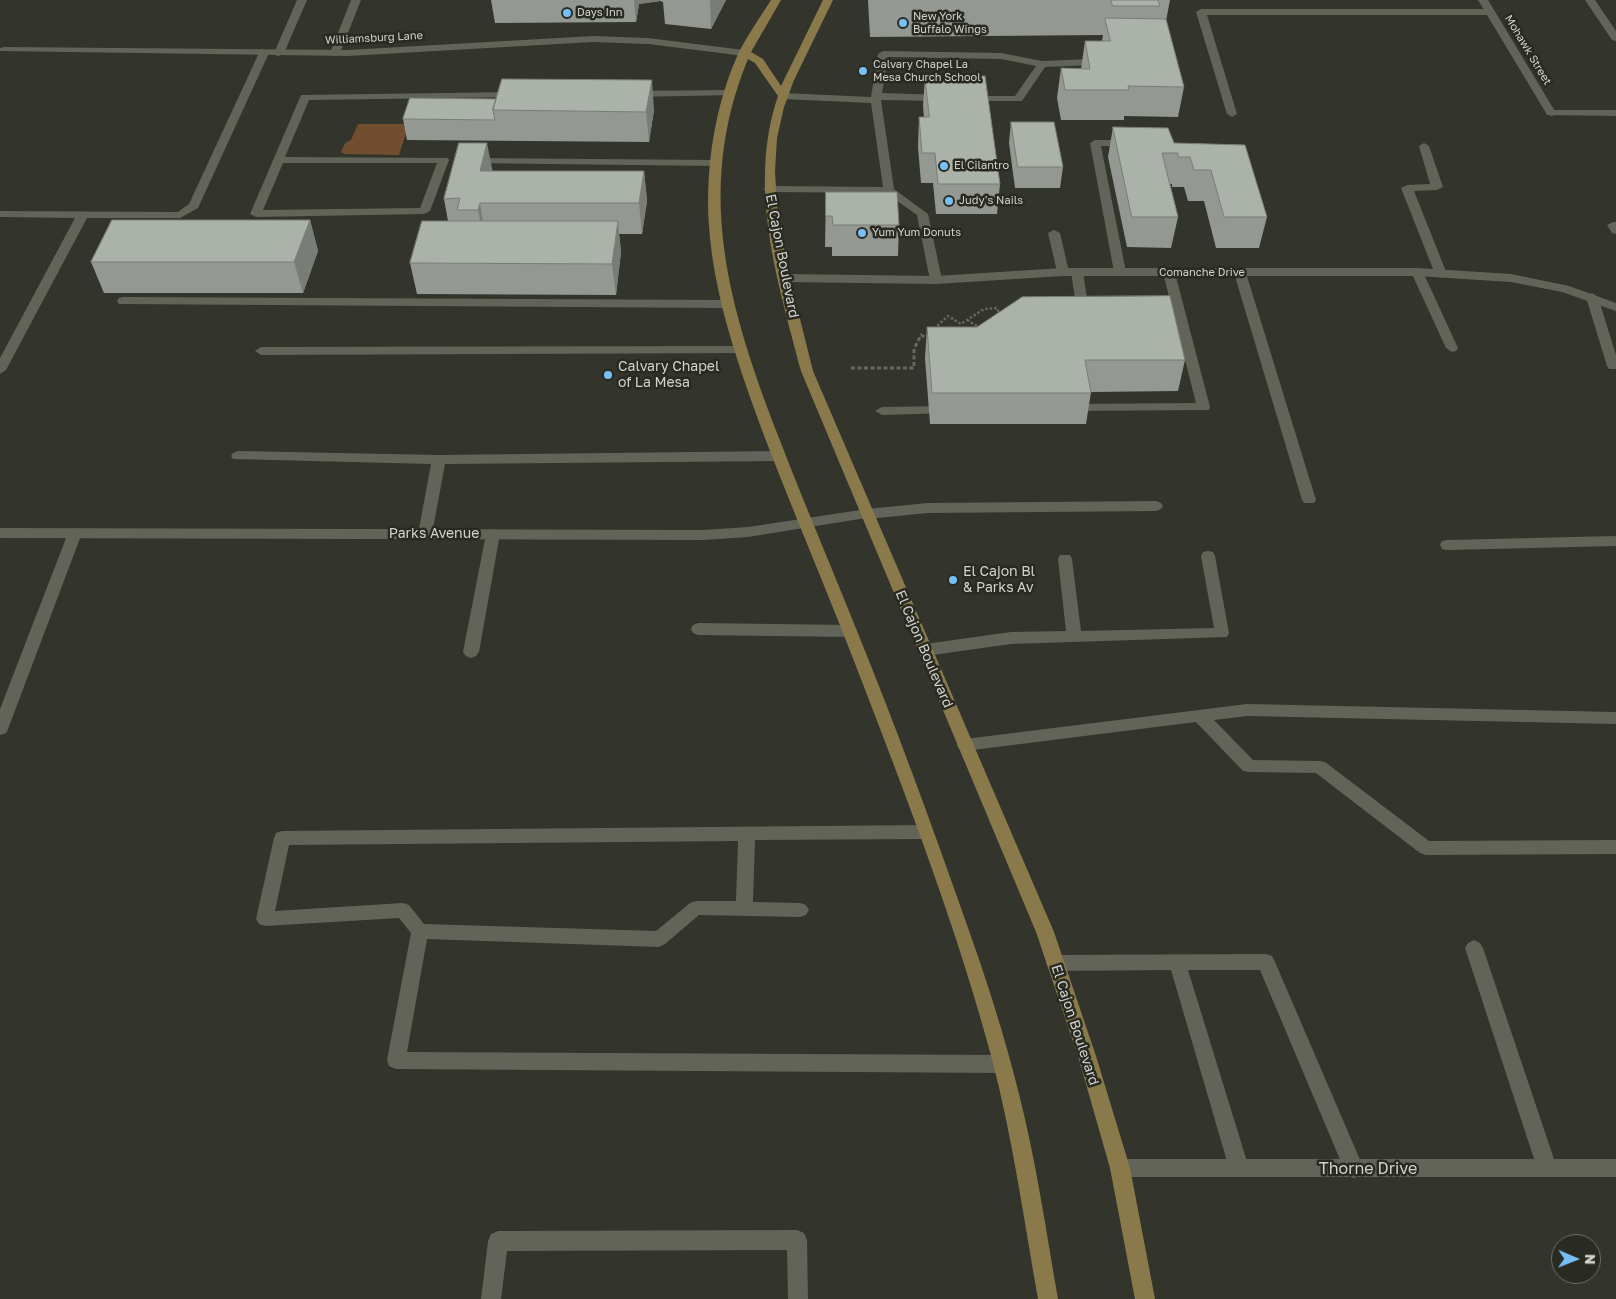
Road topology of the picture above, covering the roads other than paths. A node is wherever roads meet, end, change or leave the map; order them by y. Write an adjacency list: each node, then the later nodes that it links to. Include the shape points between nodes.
1 (302, 0): 11 (street)
2 (356, 0): 12 (street)
3 (776, 0): 13 (main road)
4 (828, 0): 19 (main road, El Cajon Boulevard)
5 (1483, 0): 7 (street, Mohawk Street)
6 (1590, 0): 8 (street)
7 (1490, 12): 21 (street, Mohawk Street, via 1551,113); 22 (street, via 1201,12)
8 (1616, 38)
9 (1, 50): 10 (street, Williamsburg Lane)
10 (264, 53): 11 (street, Williamsburg Lane); 31 (street, via 194,206 180,215)
11 (279, 53): 12 (street, Williamsburg Lane)
12 (335, 53): 13 (street, Williamsburg Lane, via 594,39 648,41)
13 (744, 53): 16 (main road); 19 (main road, via 759,61)
14 (1092, 62): 15 (street)
15 (1042, 64): 20 (street, via 1018,99); 20 (street, via 1001,56 883,54)
16 (729, 93): 17 (street); 27 (main road)
17 (620, 94)
18 (532, 95): 25 (street, via 305,97)
19 (783, 96): 20 (street); 28 (main road, El Cajon Boulevard, via 771,142)
20 (876, 98): 29 (street)
21 (1616, 113)
22 (1232, 114)
23 (1143, 144): 35 (street, via 1095,143)
24 (1424, 146): 39 (street, via 1437,187 1407,188)
25 (279, 160): 26 (street); 26 (street, via 256,214 424,211)
26 (454, 160): 27 (street)
27 (715, 163): 44 (main road, via 715,226)
28 (769, 189): 29 (street); 40 (main road, El Cajon Boulevard)
29 (889, 190): 41 (street, via 922,214)
30 (0, 214): 31 (street)
31 (83, 214): 51 (street)
32 (1054, 233): 33 (street)
33 (1063, 272): 34 (street, Comanche Drive); 41 (street, Comanche Drive)
34 (1077, 272): 35 (street, Comanche Drive); 46 (street)
35 (1120, 272): 37 (street, Comanche Drive)
36 (1417, 272): 38 (street, Comanche Drive); 39 (street, Comanche Drive); 47 (street)
37 (1169, 273): 38 (street, Comanche Drive); 52 (street, via 1204,407 1097,404)
38 (1240, 273): 58 (street)
39 (1441, 274): 42 (street, Comanche Drive, via 1511,278)
40 (784, 278): 41 (street, Comanche Drive); 60 (main road, El Cajon Boulevard, via 808,371)
41 (936, 280)
42 (1592, 298): 45 (street, Comanche Drive); 50 (street)
43 (124, 301): 44 (street)
44 (726, 304): 48 (main road)
45 (1616, 307)
46 (1086, 334)
47 (1452, 348)
48 (740, 350): 49 (street); 56 (main road)
49 (261, 351)
50 (1613, 366)
51 (0, 370)
52 (1058, 409)
53 (961, 410): 54 (street)
54 (882, 411)
55 (238, 456): 57 (street)
56 (779, 456): 57 (street); 61 (main road)
57 (438, 460): 64 (street)
58 (1309, 500)
59 (1156, 506): 60 (street, Parks Avenue, via 928,508)
60 (867, 514): 61 (street, Parks Avenue); 73 (main road, El Cajon Boulevard)
61 (806, 524): 65 (street, Parks Avenue, via 703,535); 71 (main road)
62 (0, 533): 63 (street, Parks Avenue)
63 (75, 533): 64 (street, Parks Avenue); 77 (street)
64 (426, 534): 65 (street, Parks Avenue)
65 (493, 534): 74 (street)
66 (1616, 541): 67 (street)
67 (1447, 546)
68 (1208, 556): 72 (street, via 1222,633)
69 (1065, 559): 72 (street)
70 (698, 629): 71 (street)
71 (850, 631): 79 (main road)
72 (1074, 637): 73 (street, via 1011,638)
73 (925, 650): 78 (main road, El Cajon Boulevard)
74 (471, 652)
75 (1200, 716): 76 (street, via 1247,710); 78 (street); 81 (street, via 1249,766 1319,767 1426,848)
76 (1616, 718)
77 (0, 729)
78 (965, 745): 87 (main road, El Cajon Boulevard, via 1045,932)
79 (926, 832): 80 (street); 88 (main road, via 964,938)
80 (747, 834): 82 (street); 84 (street, via 282,838 264,919 403,910)
81 (1616, 847)
82 (744, 909): 83 (street); 84 (street, via 696,908 659,939)
83 (800, 910)
84 (420, 931): 88 (street, via 396,1060)
85 (1474, 948): 91 (street)
86 (1177, 962): 87 (street); 90 (street); 93 (street, via 1266,962)
87 (1055, 963): 89 (main road, El Cajon Boulevard)
88 (1002, 1064): 96 (main road, via 1025,1166)
89 (1120, 1168): 90 (street, Thorne Drive); 97 (main road, El Cajon Boulevard)
90 (1239, 1168): 93 (street, Thorne Drive)
91 (1546, 1168): 92 (street, Thorne Drive); 93 (street, Thorne Drive)
92 (1616, 1168)
93 (1354, 1169)
94 (491, 1299): 95 (street, via 498,1241 797,1240)
95 (798, 1299)
96 (1048, 1299)
97 (1145, 1299)

